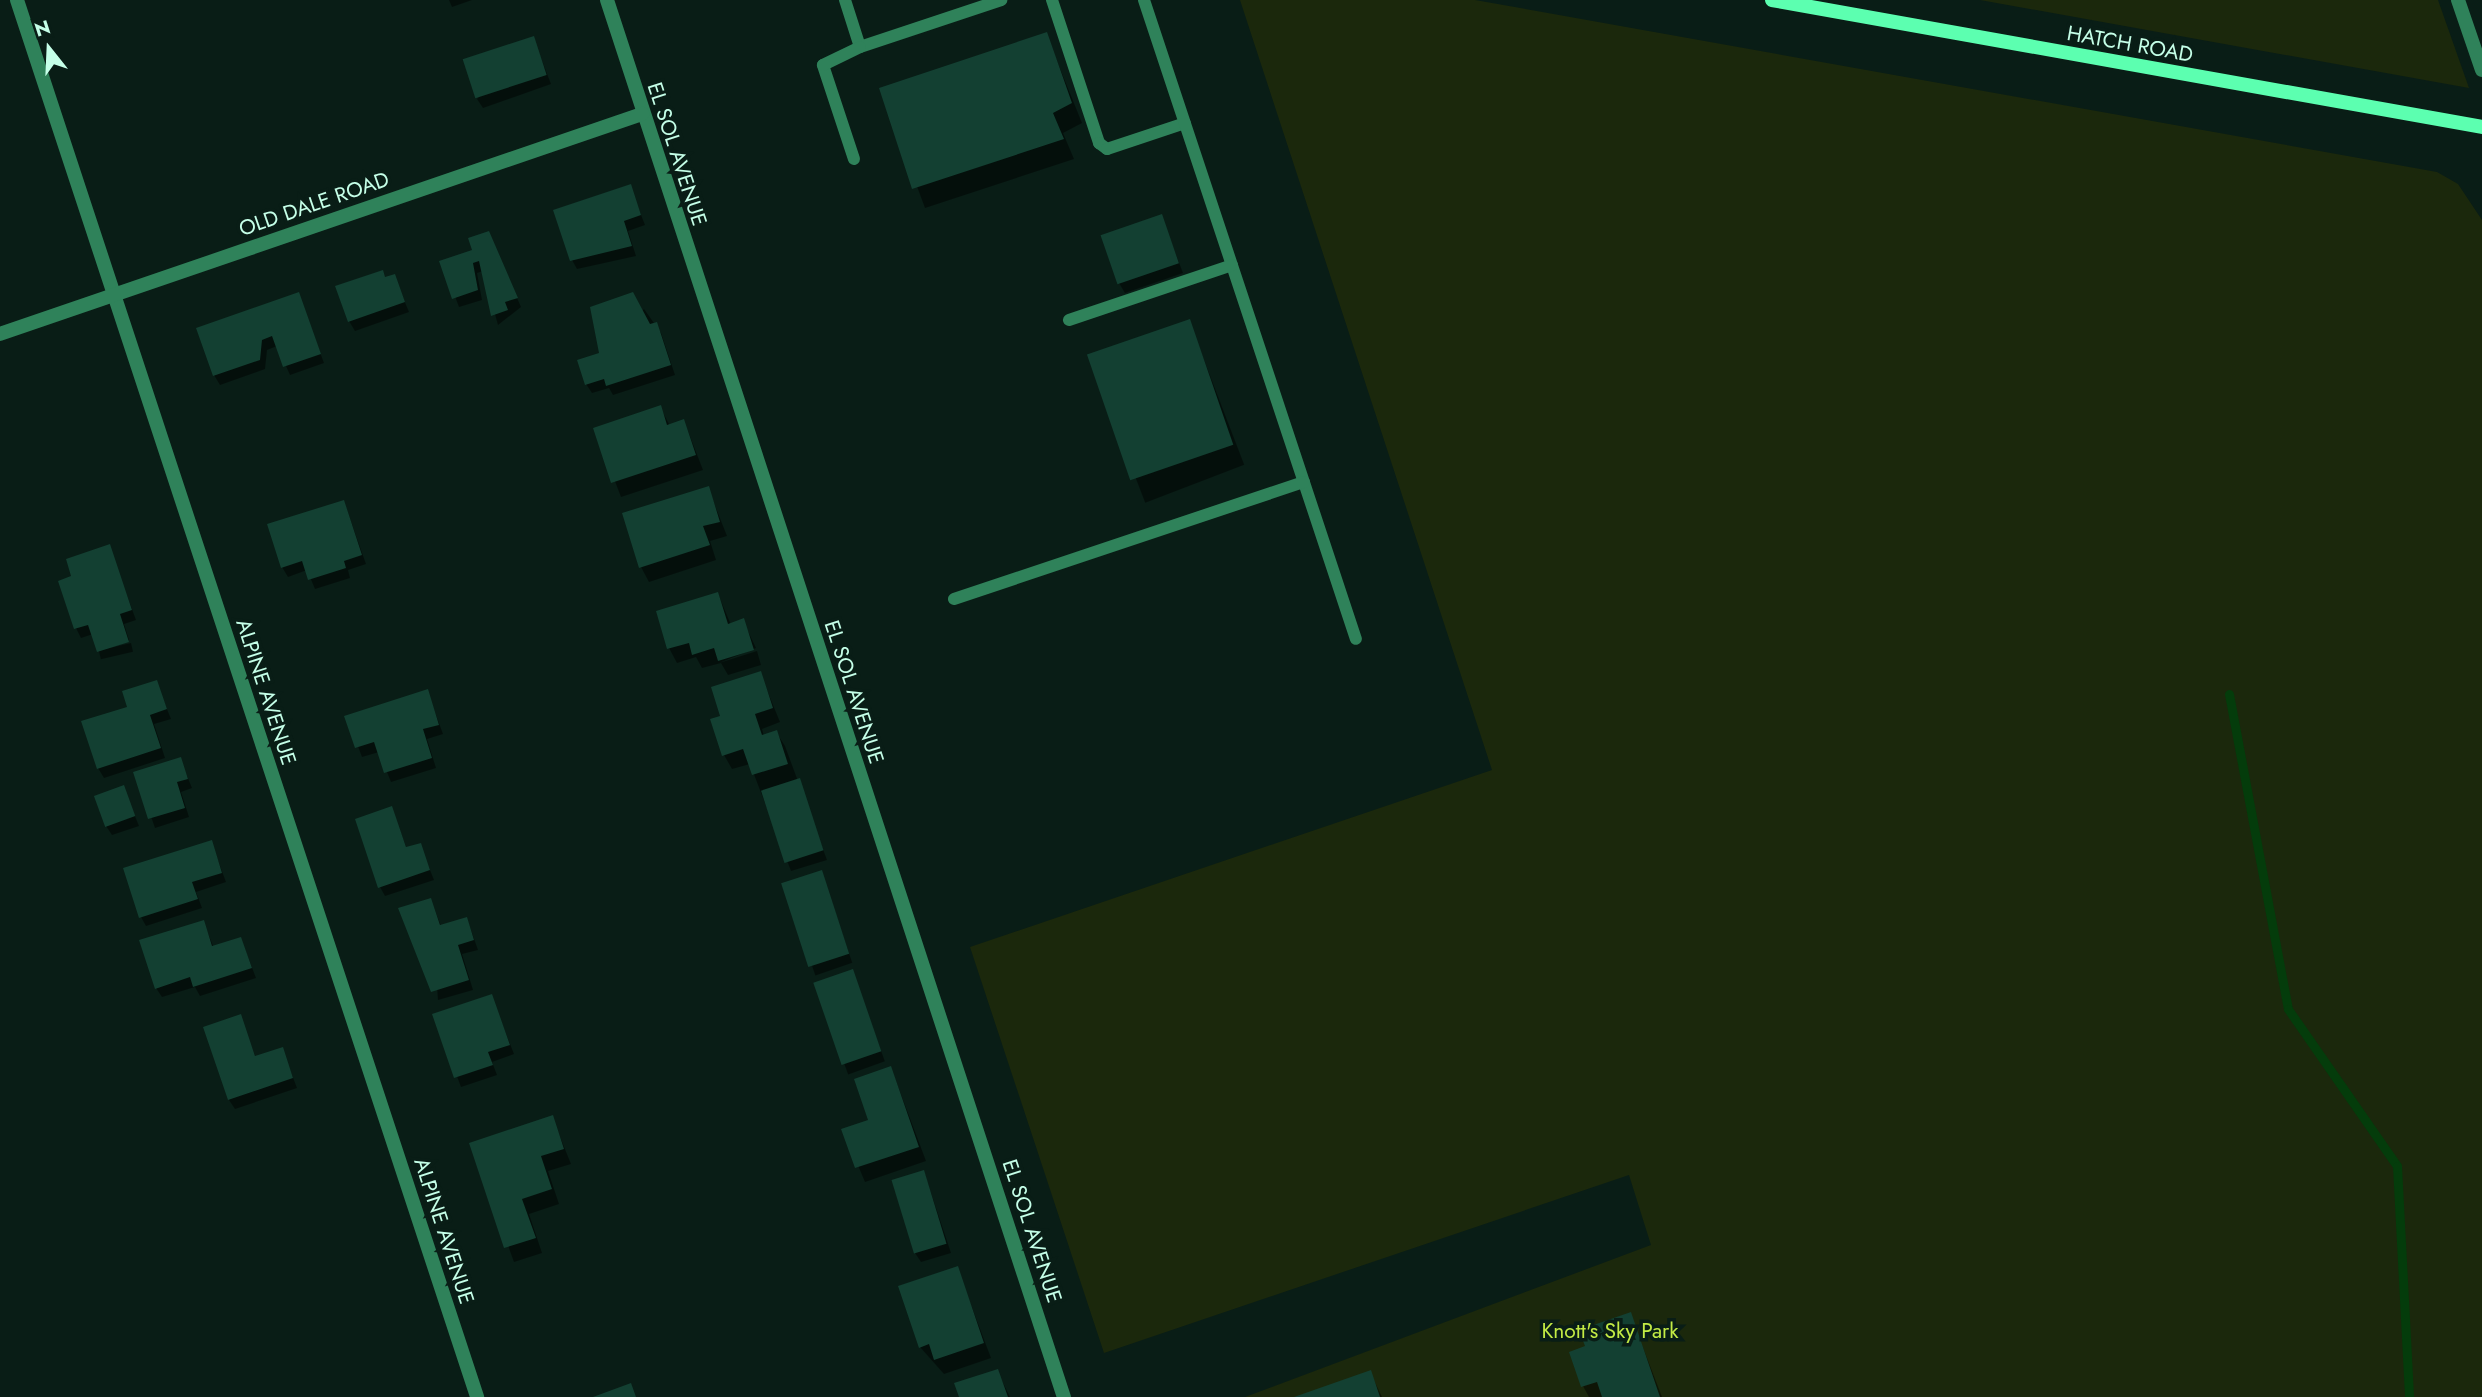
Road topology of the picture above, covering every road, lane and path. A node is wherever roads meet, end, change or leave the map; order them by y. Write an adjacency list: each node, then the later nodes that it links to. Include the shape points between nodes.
1 (17, 0): 18 (street, ALPINE AVENUE)
2 (607, 0): 13 (street, EL SOL AVENUE)
3 (845, 0): 11 (lane)
4 (1001, 0): 11 (lane)
5 (1052, 0): 14 (lane, via 1099,143 1107,149)
6 (1144, 0): 14 (lane)
7 (1772, 0): 10 (street, HATCH ROAD)
8 (1842, 0): 10 (street)
9 (2458, 0): 12 (street)
10 (1848, 16): 15 (street, HATCH ROAD)
11 (860, 47): 16 (lane, via 823,65)
12 (2482, 70)
13 (642, 114): 18 (street, OLD DALE ROAD); 25 (street, EL SOL AVENUE)
14 (1185, 123): 17 (lane)
15 (2482, 127)
16 (854, 159)
17 (1232, 265): 19 (lane); 21 (lane)
18 (113, 295): 20 (street, OLD DALE ROAD); 24 (street, ALPINE AVENUE)
19 (1069, 320)
20 (0, 334)
21 (1304, 482): 22 (lane); 23 (lane)
22 (954, 599)
23 (1356, 639)
24 (477, 1397)
25 (1064, 1397)

